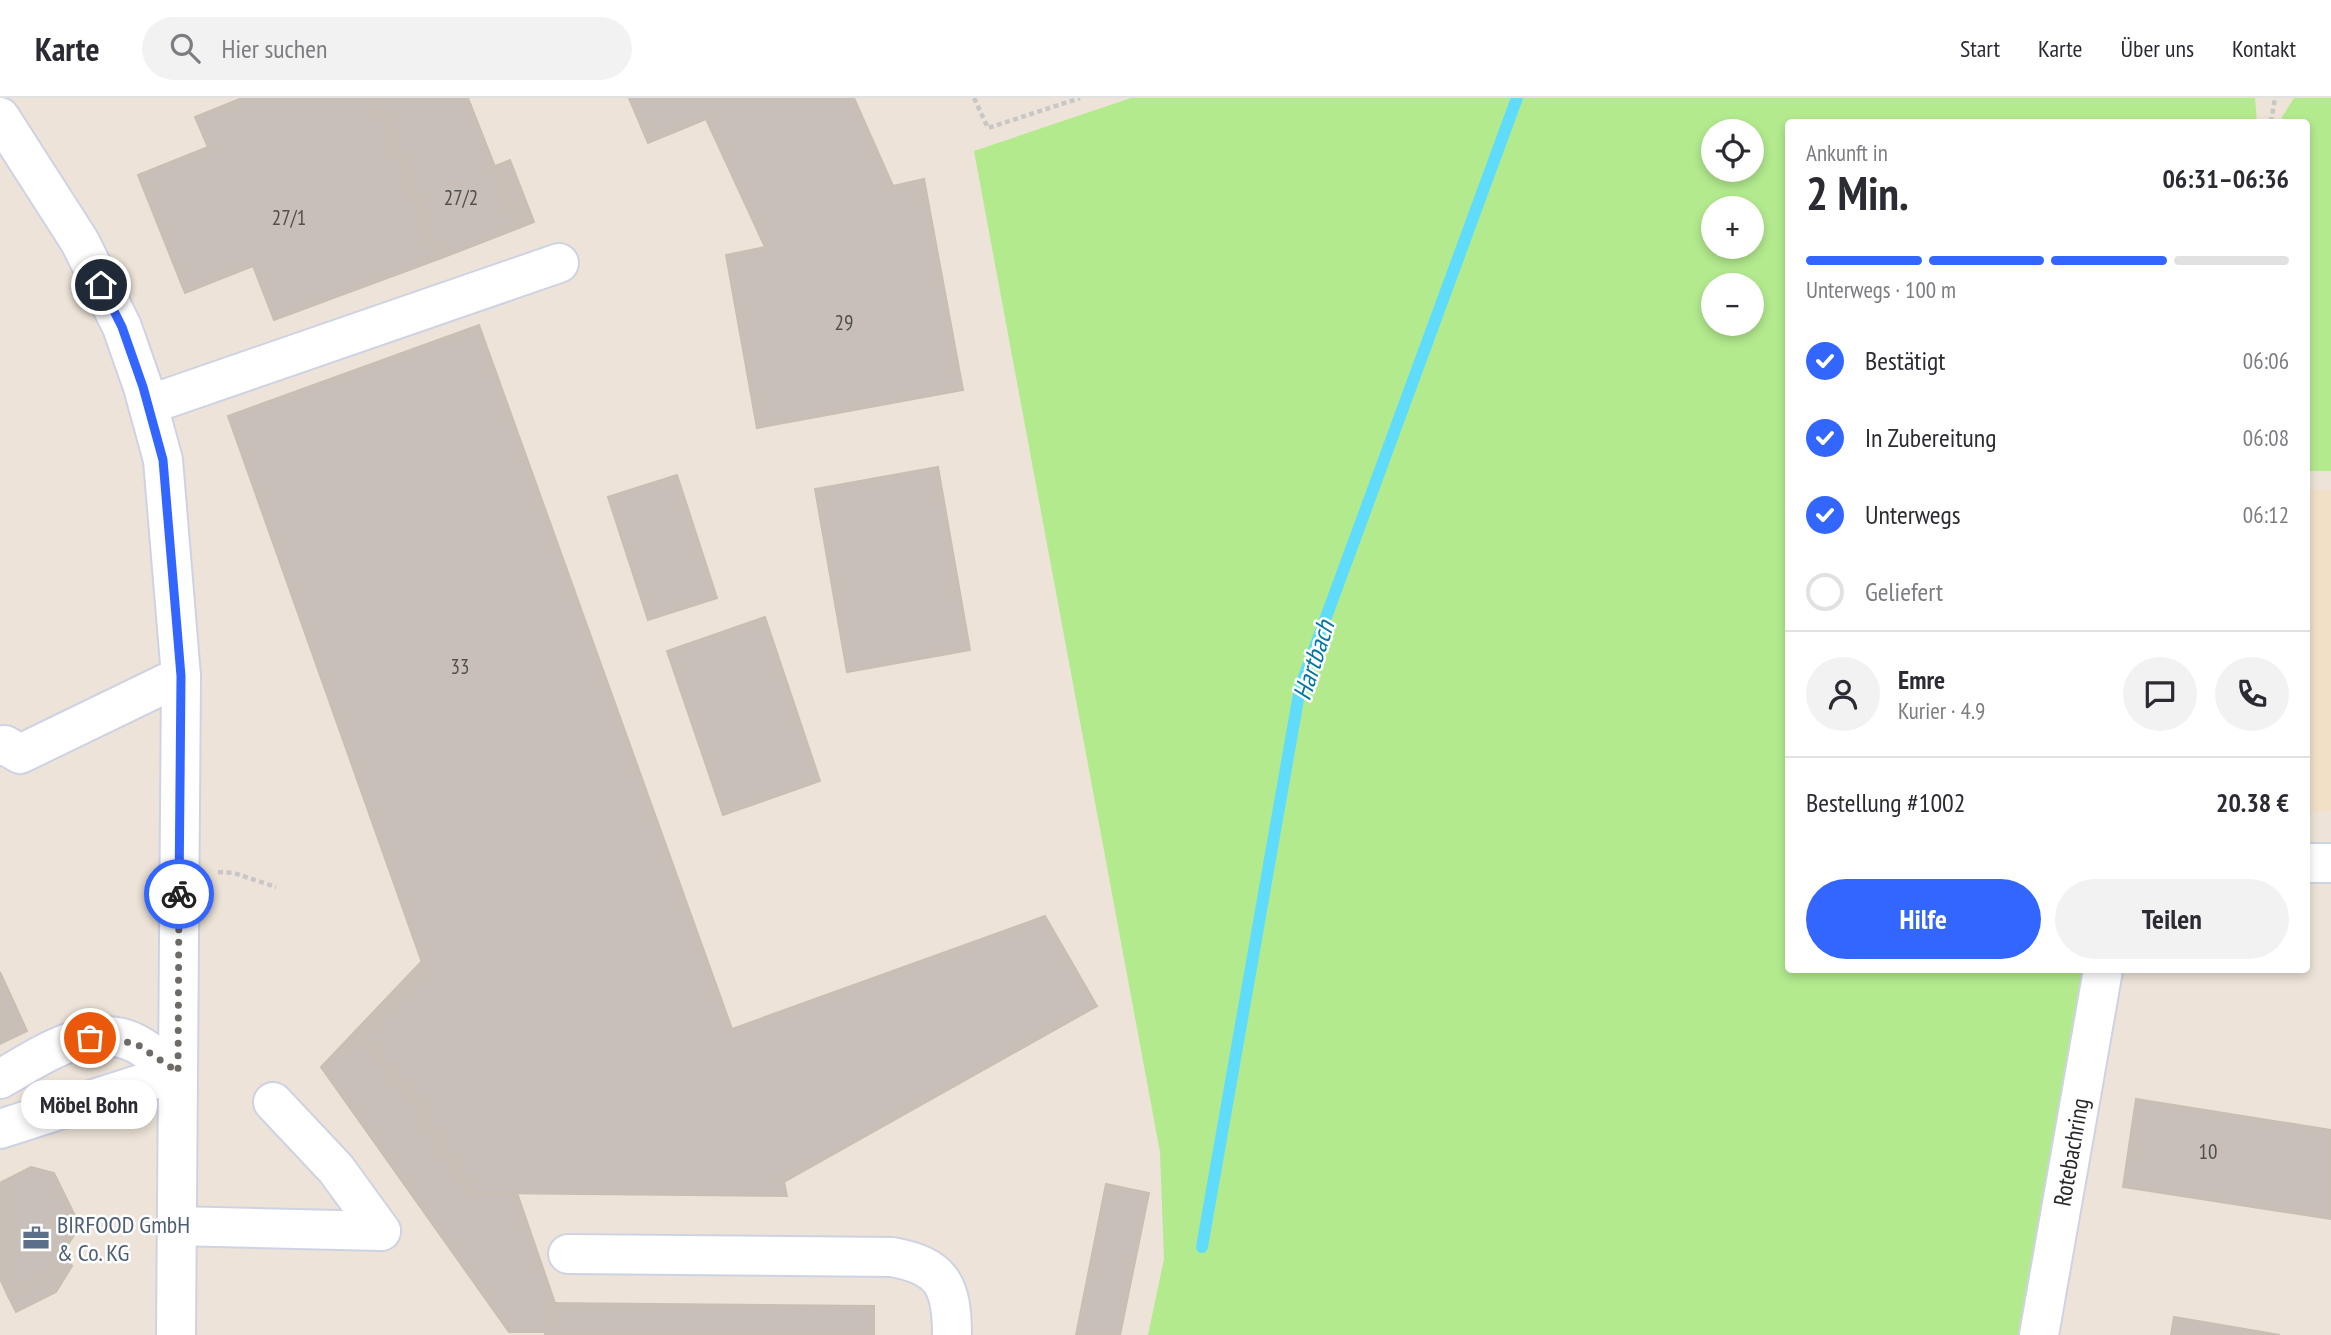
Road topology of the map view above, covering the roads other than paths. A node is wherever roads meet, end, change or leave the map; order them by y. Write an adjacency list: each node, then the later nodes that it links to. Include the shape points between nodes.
1 (0, 117): 3 (street, via 80,242 122,327)
2 (559, 263): 3 (street)
3 (148, 405): 4 (street, via 163,460)
4 (181, 676): 5 (street, via 20,754); 9 (street)
5 (0, 746)
6 (2310, 863): 7 (street)
7 (2331, 863)
8 (2102, 973): 17 (street, Rotebachring)
9 (178, 1072): 10 (street, via 135,1043 85,1038 74,1039); 12 (street); 13 (street)
10 (0, 1079)
11 (273, 1102): 13 (street, via 336,1169 381,1231)
12 (0, 1129)
13 (176, 1226): 15 (street)
14 (568, 1254): 16 (street, via 892,1257 918,1262 940,1276 950,1296)
15 (176, 1335)
16 (952, 1335)
17 (2039, 1335)

